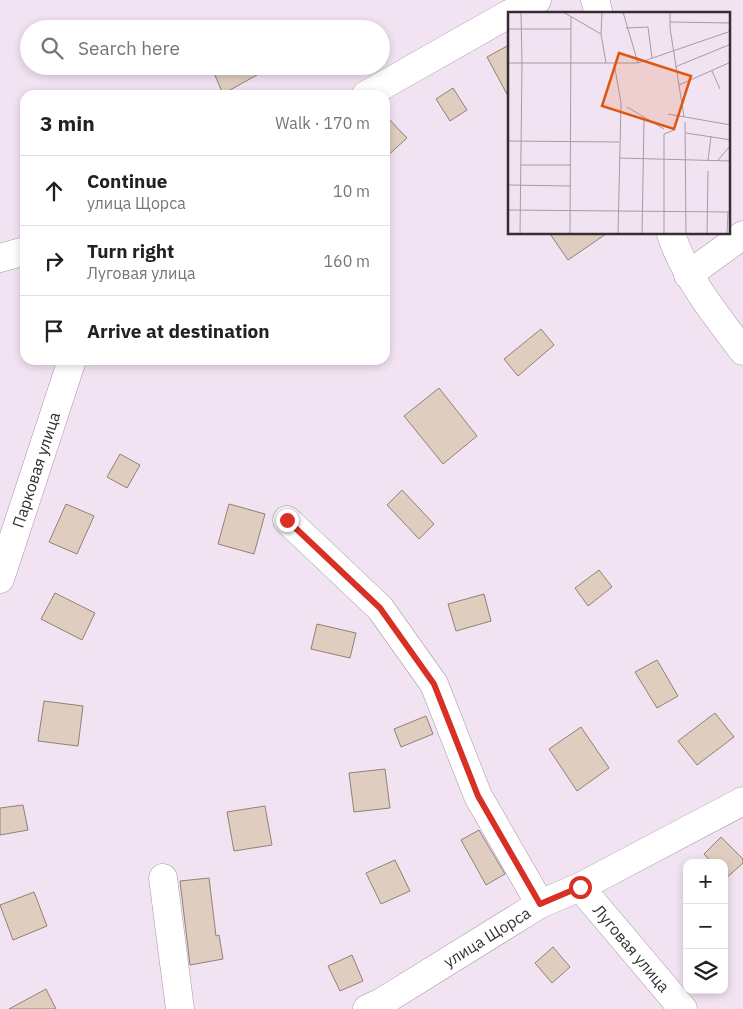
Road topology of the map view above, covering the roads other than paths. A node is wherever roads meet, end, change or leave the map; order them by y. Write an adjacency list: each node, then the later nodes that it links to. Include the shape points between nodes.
1 (537, 0): 2 (street)
2 (514, 12)
3 (508, 15): 4 (street)
4 (375, 90)
5 (671, 235): 9 (street)
6 (743, 235): 9 (street)
7 (20, 252): 8 (street)
8 (0, 258)
9 (688, 275): 10 (street)
10 (743, 350)
11 (70, 365): 13 (street, Парковая улица)
12 (287, 520): 17 (street, via 380,608 434,684 478,796)
13 (0, 579)
14 (743, 801): 16 (street, улица Щорса)
15 (163, 878): 19 (street)
16 (580, 887): 17 (street, улица Щорса); 20 (street, Луговая улица)
17 (540, 904): 18 (street, улица Щорса)
18 (378, 1007)
19 (180, 1009)
20 (683, 1009)

